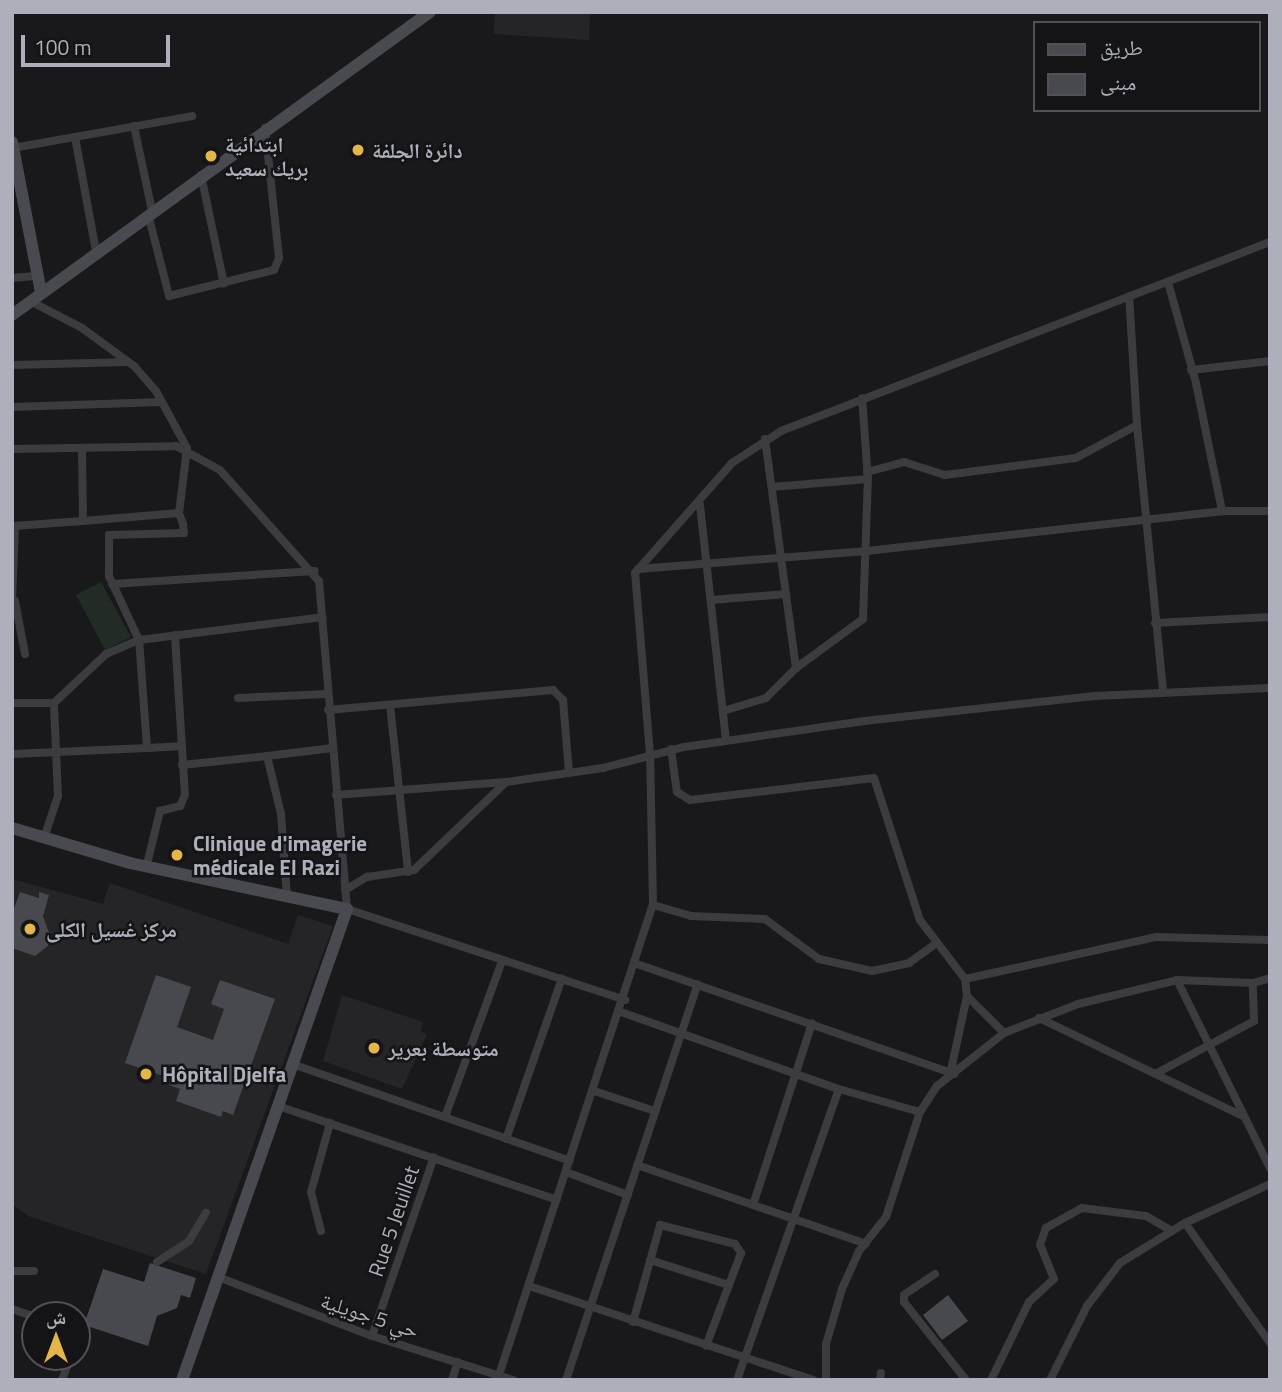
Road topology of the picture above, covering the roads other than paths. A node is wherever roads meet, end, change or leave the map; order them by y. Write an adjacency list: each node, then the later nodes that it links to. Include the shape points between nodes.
1 (430, 12): 4 (street)
2 (192, 116): 3 (street)
3 (134, 126): 5 (street); 8 (street)
4 (265, 128): 7 (street); 14 (street, via 278,265)
5 (75, 137): 6 (street); 10 (street)
6 (13, 145): 11 (street)
7 (201, 175): 8 (street); 14 (street)
8 (150, 213): 10 (street); 14 (street, via 166,294)
9 (1270, 242): 13 (street)
10 (96, 251): 15 (street)
11 (37, 276): 12 (street); 15 (street)
12 (12, 278)
13 (1168, 282): 16 (street); 22 (street)
14 (224, 284)
15 (41, 292): 17 (street)
16 (1129, 296): 23 (street); 26 (street)
17 (30, 301): 18 (street); 20 (street, via 82,328)
18 (12, 315)
19 (1270, 361): 22 (street)
20 (128, 362): 21 (street); 24 (street)
21 (12, 365)
22 (1191, 370): 34 (street)
23 (862, 398): 27 (street); 31 (street)
24 (162, 402): 25 (street); 29 (street)
25 (12, 407)
26 (1137, 425): 31 (street, via 1076,458 944,475 904,462); 37 (street)
27 (765, 439): 32 (street); 33 (street, via 732,463)
28 (82, 448): 29 (street); 30 (street); 39 (street)
29 (187, 448): 36 (street); 46 (street, via 220,470)
30 (12, 449)
31 (867, 476): 32 (street); 42 (street)
32 (772, 487): 43 (street)
33 (700, 505): 44 (street); 45 (street)
34 (1222, 511): 35 (street); 37 (street)
35 (1269, 512)
36 (179, 513): 38 (street); 41 (street, via 184,533)
37 (1143, 519): 42 (street); 53 (street)
38 (110, 520): 39 (street); 41 (street)
39 (83, 521): 40 (street)
40 (13, 526): 50 (street)
41 (109, 535): 47 (street)
42 (867, 551): 43 (street); 57 (street, via 863,619)
43 (782, 558): 44 (street); 48 (street)
44 (707, 563): 45 (street); 49 (street)
45 (638, 569): 74 (street, via 633,583)
46 (315, 571): 47 (street); 51 (street)
47 (112, 584): 55 (street)
48 (786, 594): 49 (street); 57 (street)
49 (711, 600): 66 (street)
50 (13, 603): 56 (street)
51 (323, 617): 54 (street); 60 (street)
52 (1270, 617): 53 (street)
53 (1155, 623): 59 (street)
54 (175, 635): 55 (street); 68 (street)
55 (139, 640): 63 (street, via 107,654); 69 (street)
56 (25, 654)
57 (796, 668): 66 (street, via 756,705)
58 (1270, 688): 59 (street)
59 (1163, 692): 67 (street)
60 (327, 694): 61 (street); 65 (street)
61 (239, 698)
62 (12, 703): 63 (street)
63 (54, 703): 72 (street)
64 (390, 705): 65 (street); 77 (street, via 558,692); 79 (street)
65 (328, 710): 70 (street)
66 (723, 711): 67 (street)
67 (726, 741): 71 (street)
68 (180, 746): 69 (street); 76 (street)
69 (147, 748): 72 (street)
70 (333, 748): 75 (street); 80 (street)
71 (671, 750): 74 (street); 90 (street, via 677,792 690,800 874,778 911,897)
72 (54, 752): 73 (street); 82 (street, via 58,796)
73 (12, 754)
74 (650, 754): 77 (street); 87 (street)
75 (267, 756): 76 (street); 86 (street, via 281,814 291,886)
76 (182, 765): 83 (street, via 184,803 160,811)
77 (569, 773): 78 (street)
78 (506, 782): 79 (street); 84 (street)
79 (399, 789): 80 (street); 84 (street)
80 (337, 795): 85 (street)
81 (12, 828): 82 (street)
82 (44, 838): 83 (street)
83 (147, 864): 86 (street)
84 (408, 872): 85 (street, via 368,877)
85 (345, 890): 88 (street)
86 (287, 896): 88 (street)
87 (653, 905): 90 (street, via 691,916 765,919 819,959 872,971 909,963); 92 (street)
88 (347, 909): 91 (street); 107 (street)
89 (1270, 940): 95 (street, via 1156,937)
90 (934, 945): 95 (street)
91 (502, 961): 93 (street); 117 (street)
92 (637, 964): 98 (street); 100 (street)
93 (562, 978): 100 (street); 119 (street)
94 (1270, 978): 97 (street)
95 (964, 979): 99 (street)
96 (1177, 980): 97 (street); 102 (street); 106 (street)
97 (1253, 983): 106 (street, via 1254,1021)
98 (698, 984): 103 (street); 104 (street)
99 (967, 996): 105 (street); 108 (street)
100 (625, 1000): 101 (street)
101 (621, 1012): 104 (street); 112 (street)
102 (1039, 1018): 105 (street); 109 (street)
103 (812, 1023): 108 (street); 110 (street)
104 (681, 1033): 110 (street); 114 (street)
105 (1004, 1033): 108 (street)
106 (1209, 1046): 109 (street); 116 (street)
107 (295, 1065): 113 (street); 117 (street)
108 (953, 1072): 115 (street)
109 (1157, 1073): 116 (street)
110 (795, 1074): 111 (street); 128 (street)
111 (839, 1089): 115 (street); 130 (street)
112 (594, 1091): 114 (street); 121 (street)
113 (281, 1107): 118 (street); 140 (street)
114 (655, 1111): 122 (street)
115 (920, 1112): 134 (street, via 886,1217)
116 (1243, 1116): 123 (street)
117 (445, 1117): 119 (street)
118 (330, 1123): 120 (street); 132 (street, via 310,1192)
119 (506, 1139): 121 (street)
120 (434, 1157): 127 (street); 145 (street, Rue 5 Jeuillet)
121 (570, 1161): 124 (street)
122 (637, 1166): 126 (street); 128 (street)
123 (1270, 1168)
124 (566, 1172): 126 (street); 127 (street)
125 (1270, 1184): 131 (street)
126 (628, 1195): 143 (street)
127 (557, 1200): 141 (street)
128 (753, 1205): 130 (street)
129 (206, 1213): 136 (street, via 189,1241)
130 (794, 1218): 134 (street); 148 (street)
131 (1185, 1223): 133 (street); 146 (street)
132 (321, 1231)
133 (1171, 1231): 159 (street, via 1146,1216 1082,1208 1045,1228 1040,1245 1054,1279 1029,1302); 160 (street, via 1120,1264 1087,1306)
134 (866, 1244): 157 (street, via 832,1318)
135 (650, 1259): 142 (street); 142 (street, via 662,1224 735,1244 741,1253); 144 (street)
136 (158, 1262)
137 (12, 1271): 138 (street)
138 (34, 1271)
139 (935, 1274): 158 (street, via 904,1295 904,1302)
140 (218, 1277): 145 (street, حي 5 جويلية); 151 (street)
141 (529, 1286): 143 (street); 150 (street)
142 (729, 1286): 147 (street)
143 (590, 1310): 144 (street); 154 (street)
144 (633, 1322): 147 (street)
145 (372, 1336): 149 (street, حي 5 جويلية)
146 (1270, 1343)
147 (706, 1346): 148 (street)
148 (746, 1358): 155 (street); 156 (street)
149 (458, 1362): 150 (street, حي 5 جويلية); 152 (street)
150 (499, 1375): 153 (street, حي 5 جويلية)
151 (182, 1380)
152 (452, 1380)
153 (513, 1380)
154 (566, 1380)
155 (737, 1380)
156 (813, 1380)
157 (826, 1380)
158 (966, 1380)
159 (991, 1380)
160 (1050, 1380)

